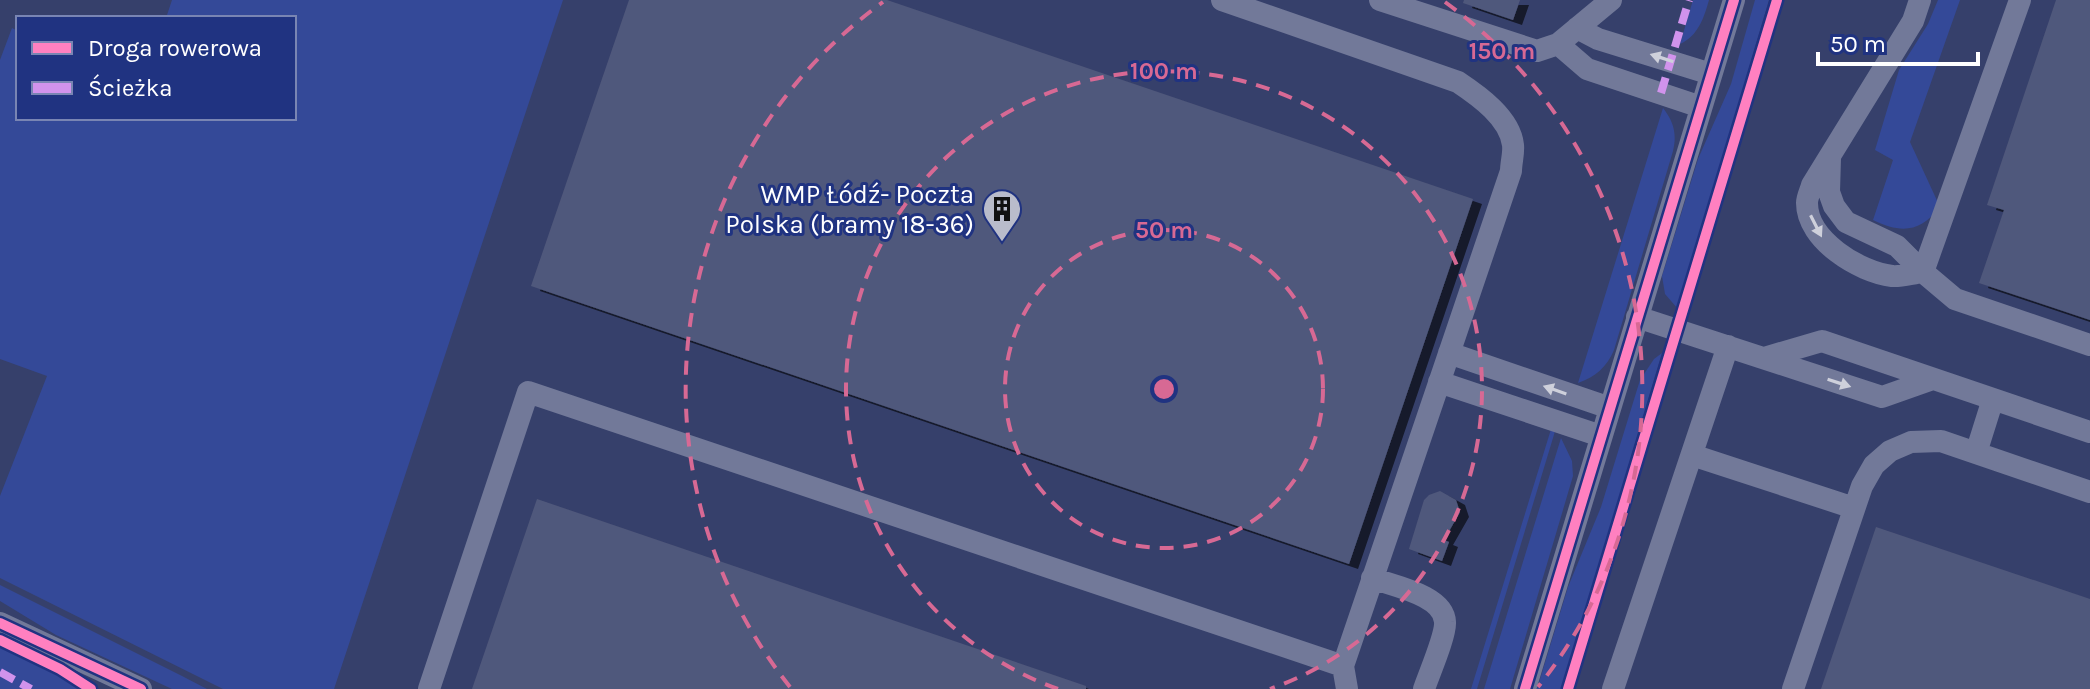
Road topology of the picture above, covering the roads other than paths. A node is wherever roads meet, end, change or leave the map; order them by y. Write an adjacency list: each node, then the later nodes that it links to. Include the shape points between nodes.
1 (1222, 0): 16 (street, via 1458,82 1503,122 1513,144 1511,171)
2 (1380, 0): 8 (street, via 1537,51)
3 (1611, 0): 7 (street)
4 (1734, 0): 9 (street)
5 (1920, 0): 11 (street, via 1913,21)
6 (2020, 0): 12 (street)
7 (1577, 28): 8 (street); 9 (street, one-way to 7)
8 (1558, 44): 10 (street, via 1587,69)
9 (1711, 74): 10 (street)
10 (1701, 107): 13 (street)
11 (1830, 156): 12 (street, via 1829,192 1846,222 1897,246); 12 (street, one-way to 12, via 1807,202 1824,241 1859,266 1893,276)
12 (1923, 272): 14 (street, via 1955,299)
13 (1637, 317): 15 (street); 21 (street)
14 (2090, 345)
15 (1728, 346): 17 (street); 25 (street)
16 (1449, 353): 19 (street); 21 (street, one-way to 16)
17 (1764, 358): 18 (street, via 1822,341); 18 (street, one-way to 18, via 1882,397)
18 (1933, 379): 20 (street)
19 (1439, 382): 23 (street); 28 (street)
20 (1993, 399): 22 (street); 24 (street)
21 (1610, 408): 23 (street)
22 (2090, 432)
23 (1601, 436): 35 (street)
24 (1976, 453): 26 (street); 27 (street, via 1941,441 1911,442 1890,451 1874,465)
25 (1692, 455): 27 (street); 36 (street)
26 (2090, 492)
27 (1854, 508): 37 (street)
28 (1372, 578): 30 (street); 34 (street, via 1430,598 1442,609 1446,623)
29 (0, 623): 31 (street)
30 (1343, 666): 32 (street, via 528,392); 33 (street)
31 (141, 689)
32 (429, 689)
33 (1347, 689)
34 (1424, 689)
35 (1525, 689)
36 (1613, 689)
37 (1793, 689)

